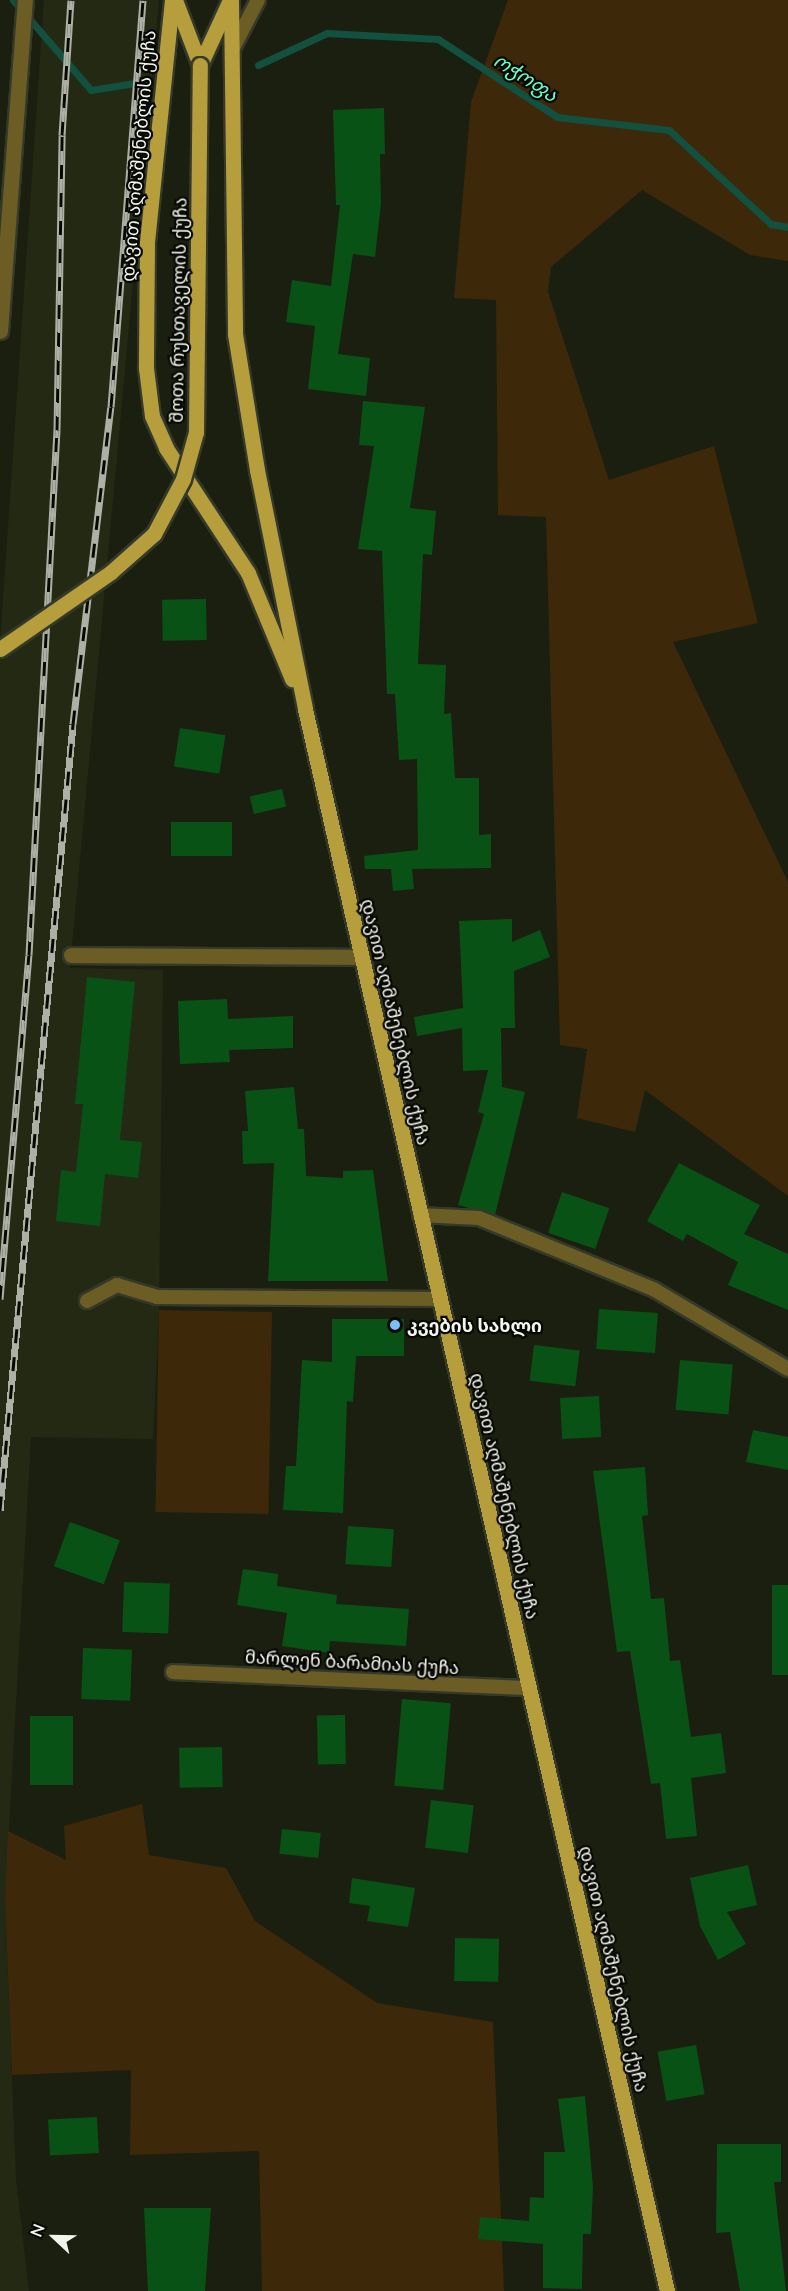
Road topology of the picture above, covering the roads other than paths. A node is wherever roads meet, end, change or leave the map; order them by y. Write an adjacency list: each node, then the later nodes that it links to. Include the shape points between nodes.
1 (25, 0): 7 (street)
2 (173, 0): 6 (main road, შოთა რუსთაველის ქუჩა); 9 (main road, დავით აღმაშენებლის ქუჩა, via 147,243 146,368 152,416 166,448 248,573)
3 (230, 0): 5 (main road, დავით აღმაშენებლის ქუჩა); 6 (main road, შოთა რუსთაველის ქუჩა)
4 (258, 0): 5 (lane)
5 (232, 50): 9 (main road, დავით აღმაშენებლის ქუჩა, via 235,334)
6 (200, 65): 8 (main road, შოთა რუსთაველის ქუჩა, bridge, via 196,432 183,479 154,534 111,572)
7 (0, 331)
8 (0, 649)
9 (304, 709): 11 (main road, დავით აღმაშენებლის ქუჩა)
10 (70, 955): 11 (street)
11 (362, 957): 12 (main road, დავით აღმაშენებლის ქუჩა)
12 (420, 1215): 13 (main road, დავით აღმაშენებლის ქუჩა); 15 (lane, via 479,1218 655,1290)
13 (440, 1299): 14 (lane, via 157,1297 117,1285); 17 (main road, დავით აღმაშენებლის ქუჩა)
14 (87, 1301)
15 (788, 1369)
16 (173, 1672): 17 (lane, მარლენ ბარამიას ქუჩა)
17 (529, 1688): 18 (main road, დავით აღმაშენებლის ქუჩა)
18 (667, 2291)

